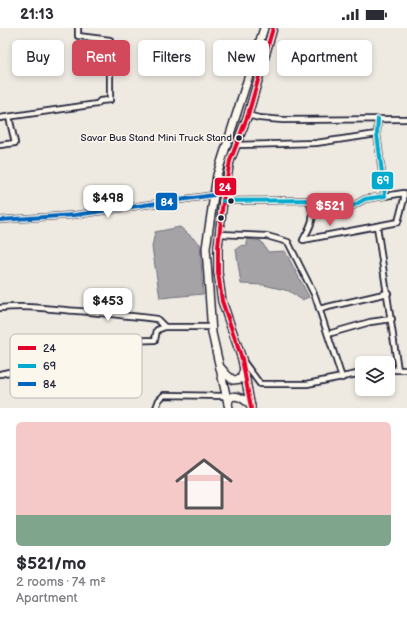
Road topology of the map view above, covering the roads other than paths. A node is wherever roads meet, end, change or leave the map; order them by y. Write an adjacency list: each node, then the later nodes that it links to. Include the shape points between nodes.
1 (78, 28): 5 (street, via 78,36 110,40 110,100)
2 (264, 28): 12 (highway, via 217,175)
3 (273, 28): 4 (highway)
4 (248, 114): 7 (street, via 259,118 283,120); 11 (highway)
5 (9, 117): 6 (street); 10 (street, via 15,143)
6 (0, 118)
7 (378, 119): 8 (street); 9 (street)
8 (407, 119)
9 (377, 134): 11 (street, via 316,142); 13 (street)
10 (0, 145)
11 (236, 145): 15 (highway)
12 (214, 195): 16 (street, via 75,215); 24 (highway, via 206,248)
13 (385, 196): 14 (street, via 365,199 351,207 333,207 316,200); 17 (street, via 404,193 401,212 398,222)
14 (308, 200): 15 (street); 17 (street, via 313,209 312,222 303,240)
15 (222, 201): 18 (highway)
16 (0, 220)
17 (377, 226): 19 (street)
18 (219, 234): 21 (street, via 267,236 288,242); 27 (highway, via 218,267 222,301)
19 (388, 293): 21 (street); 22 (street)
20 (0, 308): 23 (street, via 15,306 118,314 158,319)
21 (319, 309): 25 (street)
22 (392, 319): 25 (street, via 370,322); 30 (street)
23 (165, 327): 24 (street); 26 (street, via 157,330 156,340)
24 (212, 327): 28 (highway)
25 (328, 334): 35 (street)
26 (142, 340)
27 (242, 359): 29 (highway); 35 (street, via 260,384 307,384)
28 (219, 364): 29 (highway, via 233,380 241,379); 36 (highway)
29 (244, 367): 38 (highway)
30 (398, 370): 31 (street)
31 (407, 370)
32 (10, 372): 33 (street)
33 (0, 374)
34 (355, 375): 35 (street)
35 (342, 378)
36 (226, 396): 37 (highway); 39 (street, via 164,395)
37 (229, 406): 38 (highway, via 229,400 238,396 246,400)
38 (251, 407)
39 (156, 408)

